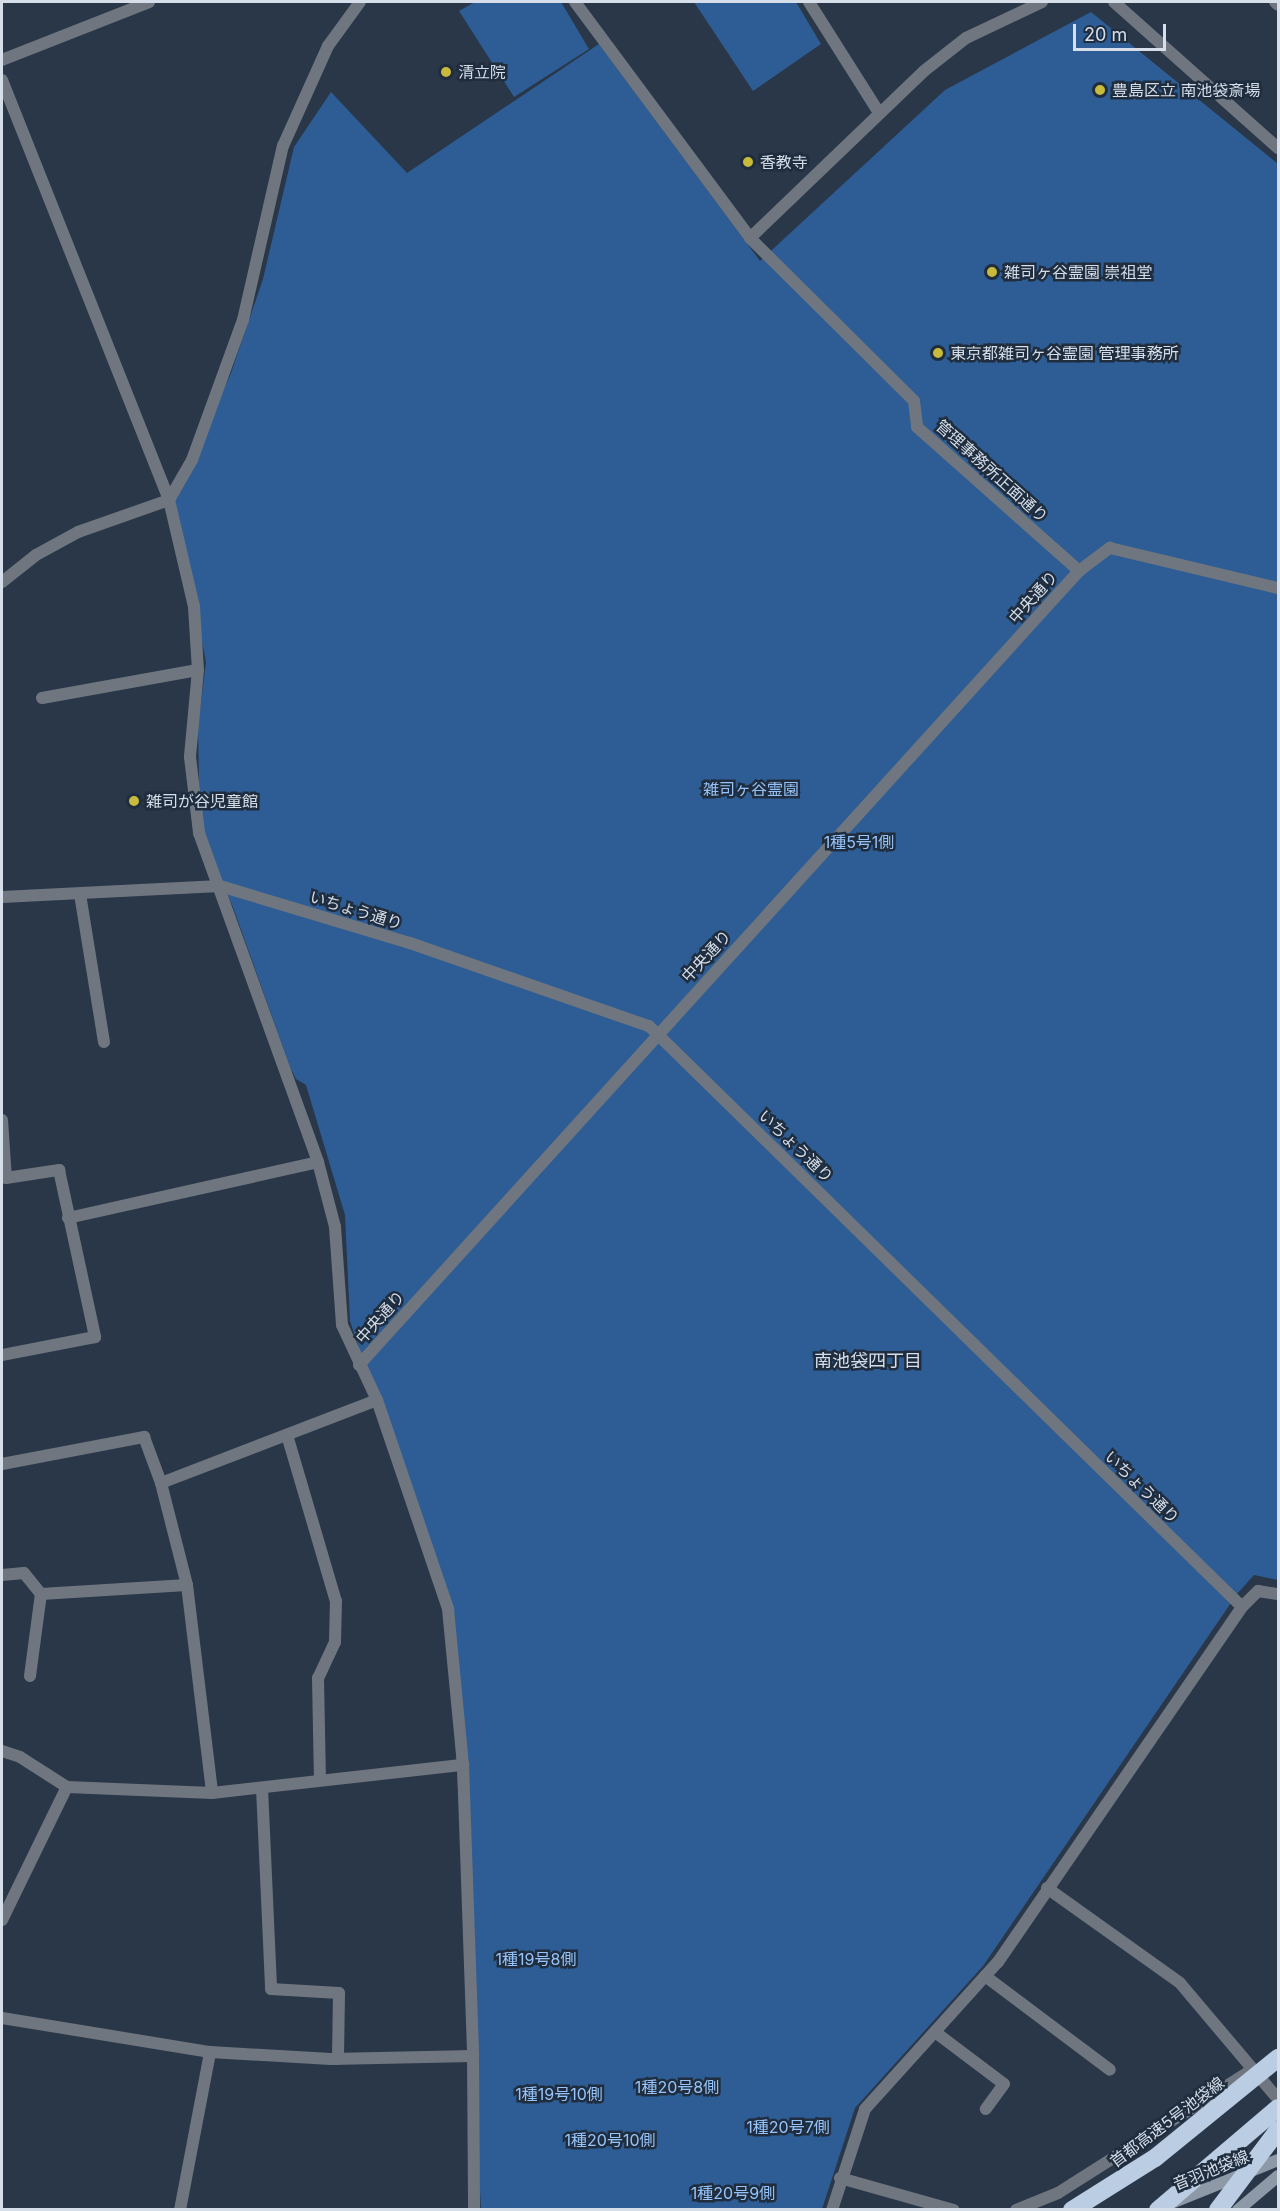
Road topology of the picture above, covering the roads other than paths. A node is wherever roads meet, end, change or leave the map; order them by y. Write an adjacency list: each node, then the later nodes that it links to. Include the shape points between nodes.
1 (148, 2): 9 (street)
2 (360, 2): 14 (street, via 328,46 283,146 243,320 192,460)
3 (575, 2): 13 (street, 管理事務所正面通り)
4 (810, 2): 11 (street)
5 (1042, 2): 11 (street, via 966,38)
6 (1114, 2): 12 (street)
7 (1275, 2): 8 (street)
8 (1278, 4)
9 (2, 60)
10 (2, 81): 14 (street)
11 (878, 111): 13 (street)
12 (1278, 148)
13 (750, 238): 15 (street, 管理事務所正面通り, via 915,401 917,427)
14 (169, 500): 16 (street, via 78,532 36,555); 18 (street, via 194,607)
15 (1079, 571): 17 (street, via 1110,548); 23 (street, 中央通り)
16 (2, 582)
17 (1278, 588)
18 (198, 670): 19 (street); 20 (street, via 190,747 191,782 199,833)
19 (42, 698)
20 (220, 886): 21 (street, いちょう通り); 23 (street, いちょう通り, via 410,943 649,1026); 26 (street)
21 (80, 894): 22 (street, いちょう通り); 24 (street)
22 (2, 897)
23 (658, 1033): 29 (street, 中央通り); 38 (street, いちょう通り)
24 (104, 1042)
25 (2, 1120): 27 (street, via 6,1178 59,1170)
26 (318, 1162): 27 (street); 29 (street, via 335,1227 342,1324)
27 (68, 1218): 28 (street, via 95,1337)
28 (2, 1355)
29 (359, 1365): 30 (street)
30 (377, 1400): 31 (street); 41 (street, via 448,1609)
31 (287, 1435): 33 (street); 42 (street, via 337,1612 335,1642 318,1678)
32 (2, 1464): 33 (street, via 144,1437)
33 (161, 1483): 35 (street)
34 (2, 1575): 36 (street, via 24,1573)
35 (188, 1585): 36 (street); 45 (street)
36 (41, 1594): 39 (street)
37 (1278, 1594): 38 (street, via 1258,1591)
38 (1242, 1608): 46 (street)
39 (30, 1676)
40 (2, 1750): 43 (street)
41 (463, 1765): 42 (street); 53 (street)
42 (320, 1779): 44 (street)
43 (67, 1787): 45 (street); 47 (street)
44 (262, 1788): 45 (street); 55 (street, via 271,1989 339,1993)
45 (212, 1793)
46 (1047, 1888): 48 (street); 56 (street, via 1180,1983)
47 (2, 1920)
48 (985, 1976): 50 (street); 57 (street)
49 (2, 2018): 52 (street)
50 (935, 2032): 60 (street, via 1004,2084); 64 (street, via 865,2109)
51 (1278, 2048): 56 (street)
52 (210, 2052): 55 (street); 65 (street)
53 (473, 2056): 55 (street); 66 (street)
54 (1278, 2058): 70 (highway, 首都高速5号池袋線, via 1155,2158)
55 (338, 2059)
56 (1254, 2068): 58 (street); 69 (street, via 1058,2193)
57 (1110, 2070)
58 (1278, 2099)
59 (1278, 2108): 71 (highway)
60 (986, 2109)
61 (1278, 2130): 72 (highway)
62 (1278, 2160): 71 (main road, 音羽池袋線)
63 (1278, 2176): 73 (main road)
64 (840, 2178): 67 (street); 68 (street)
65 (180, 2210)
66 (474, 2210)
67 (832, 2210)
68 (954, 2210)
69 (1016, 2210)
70 (1072, 2210)
71 (1157, 2210)
72 (1218, 2210)
73 (1238, 2210)

